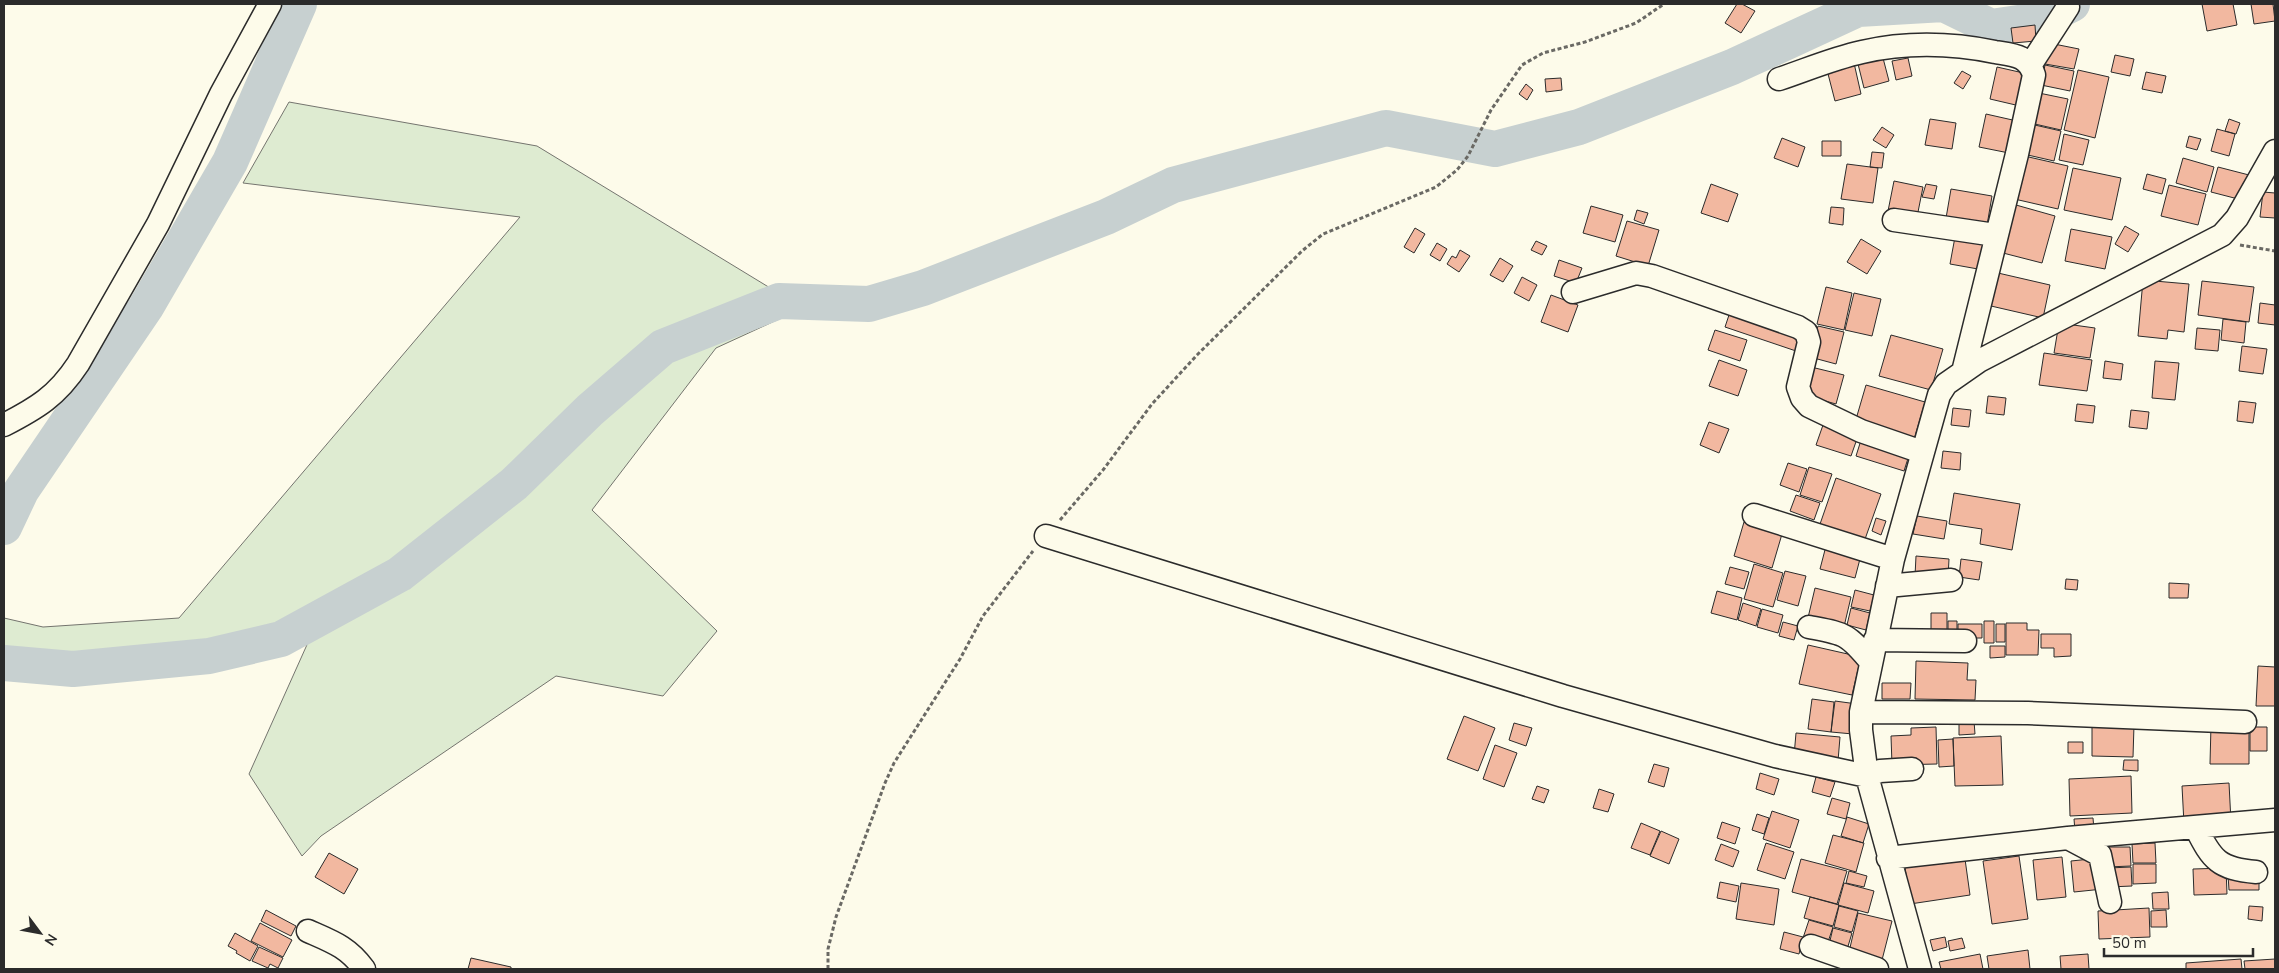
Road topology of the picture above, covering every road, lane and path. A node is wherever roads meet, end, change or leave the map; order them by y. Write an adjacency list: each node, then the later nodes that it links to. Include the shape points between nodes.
1 (270, 4): 13 (street, via 221,94 158,224 78,364 52,397)
2 (1664, 4): 16 (path, via 1636,23 1585,42 1542,53 1522,65 1490,110 1468,156 1457,170 1436,187 1323,234 1302,251 1197,354 1152,404 1103,470)
3 (2068, 7): 4 (street)
4 (2030, 64): 5 (street, via 2019,56 1966,46 1930,44 1862,52); 8 (street, via 2034,75)
5 (1779, 79)
6 (2275, 151): 9 (street, via 2237,218)
7 (1894, 220): 8 (street)
8 (1996, 235): 12 (street)
9 (2212, 241): 10 (path); 12 (street, via 2073,311)
10 (2275, 251)
11 (1573, 292): 14 (street, via 1636,273 1798,327 1806,332 1809,342 1798,387 1809,406 1861,431)
12 (1963, 372): 14 (street, via 1946,384 1939,395)
13 (4, 425)
14 (1922, 452): 17 (street)
15 (1754, 515): 17 (street)
16 (1046, 536): 26 (street, via 1563,696 1775,756); 36 (path, via 983,616 960,659 894,763 836,917 828,949)
17 (1893, 559): 19 (street)
18 (1951, 580): 19 (street)
19 (1887, 586): 22 (street)
20 (1809, 627): 22 (street, via 1843,634)
21 (1965, 641): 22 (street)
22 (1873, 651): 23 (street)
23 (1861, 712): 24 (street); 26 (street, via 1860,730)
24 (2245, 722)
25 (1912, 769): 26 (street, via 1880,771)
26 (1867, 776): 30 (street)
27 (2275, 820): 28 (street)
28 (2196, 828): 29 (street); 31 (street, via 2207,850 2219,864)
29 (2068, 838): 30 (street); 32 (street, via 2100,855)
30 (1888, 858): 38 (street)
31 (2256, 872)
32 (2110, 902)
33 (308, 932): 35 (street, via 339,944 354,955)
34 (1811, 946): 37 (street)
35 (364, 969)
36 (828, 969)
37 (1877, 969)
38 (1920, 969)

